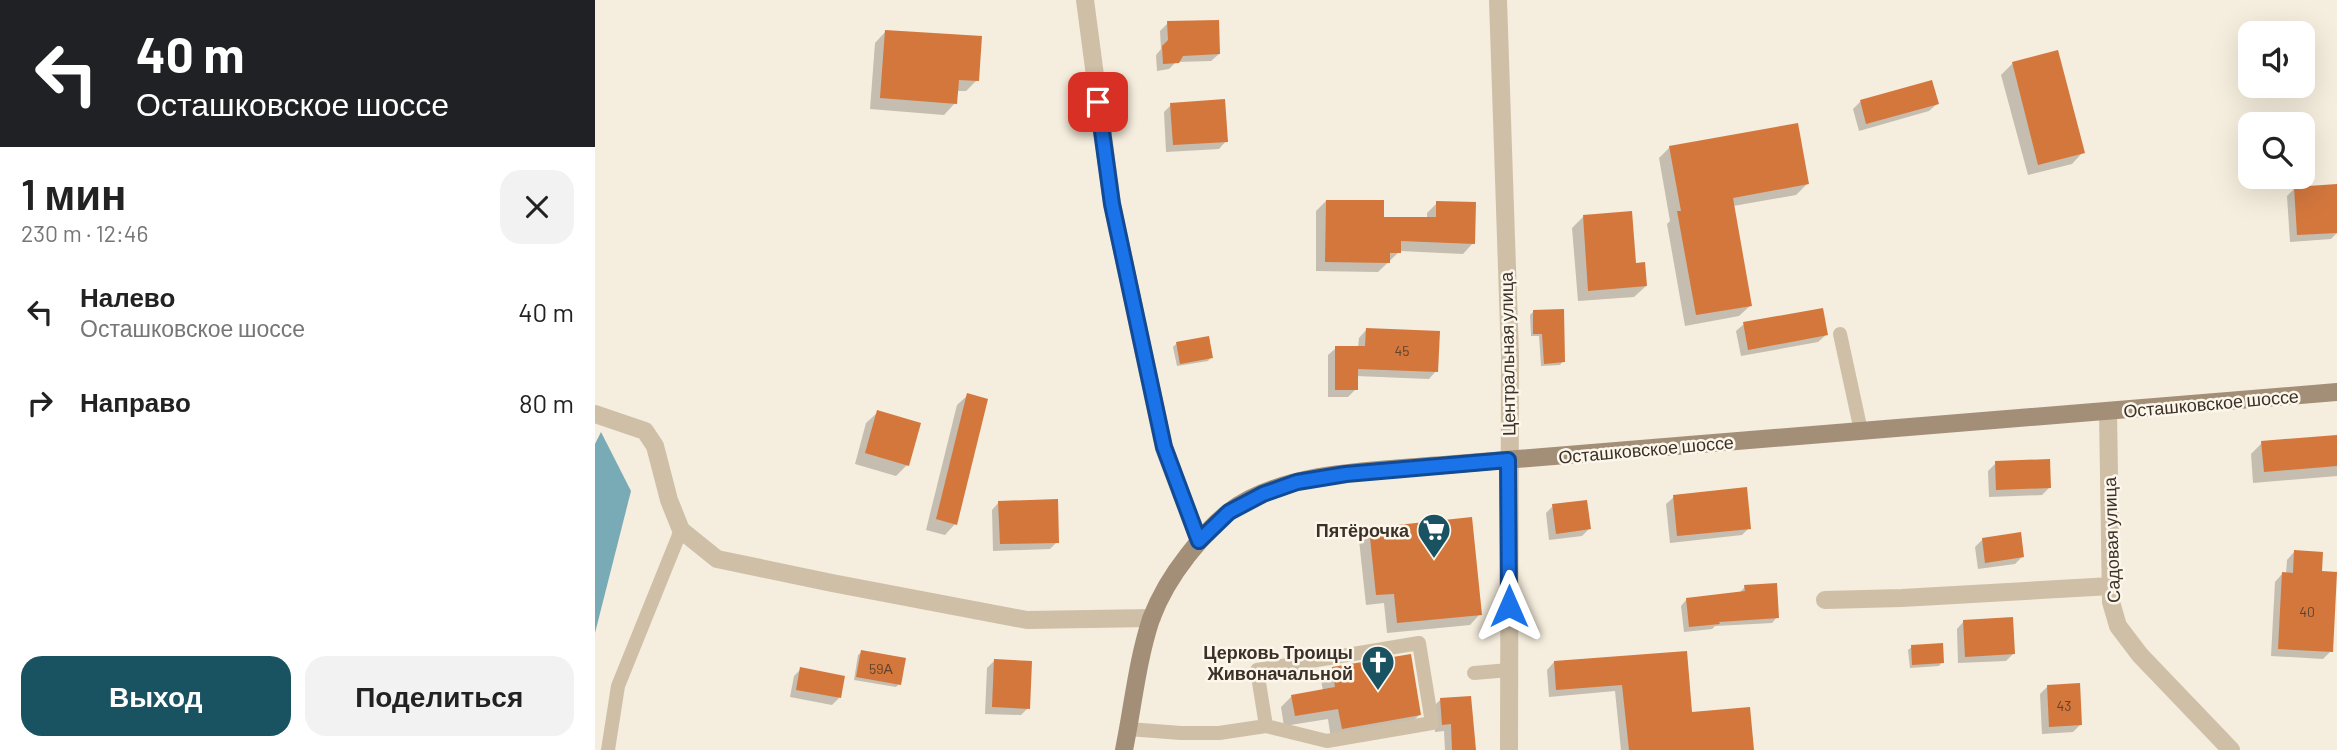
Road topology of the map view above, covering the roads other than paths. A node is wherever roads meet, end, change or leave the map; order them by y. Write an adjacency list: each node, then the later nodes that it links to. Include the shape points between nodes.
1 (1085, 0): 10 (street, via 1112,204 1164,447)
2 (1498, 0): 8 (street, Центральная улица, via 1510,357)
3 (1840, 334): 7 (lane)
4 (2337, 392): 5 (main road, Осташковское шоссе)
5 (2108, 411): 7 (main road, Осташковское шоссе); 11 (street, Садовая улица)
6 (595, 415): 9 (street, via 645,431 655,446)
7 (1861, 431): 8 (main road, Осташковское шоссе)
8 (1508, 460): 10 (main road, Осташковское шоссе, via 1297,482 1229,512); 14 (street, Центральная улица)
9 (681, 530): 13 (street, via 717,559 1027,620); 18 (lane, via 618,686)
10 (1199, 541): 13 (main road, Осташковское шоссе, via 1171,577)
11 (2111, 586): 12 (street); 21 (street, Садовая улица, via 2118,626)
12 (1825, 600)
13 (1152, 618): 17 (main road, Осташковское шоссе, via 1136,674)
14 (1509, 670): 15 (lane); 20 (street, Центральная улица)
15 (1474, 673)
16 (1266, 726): 16 (lane, via 1257,670 1419,643 1432,723 1327,741); 17 (lane, via 1219,733)
17 (1128, 729): 19 (main road, Осташковское шоссе)
18 (608, 750)
19 (1124, 750)
20 (1509, 750)
21 (2231, 750)

